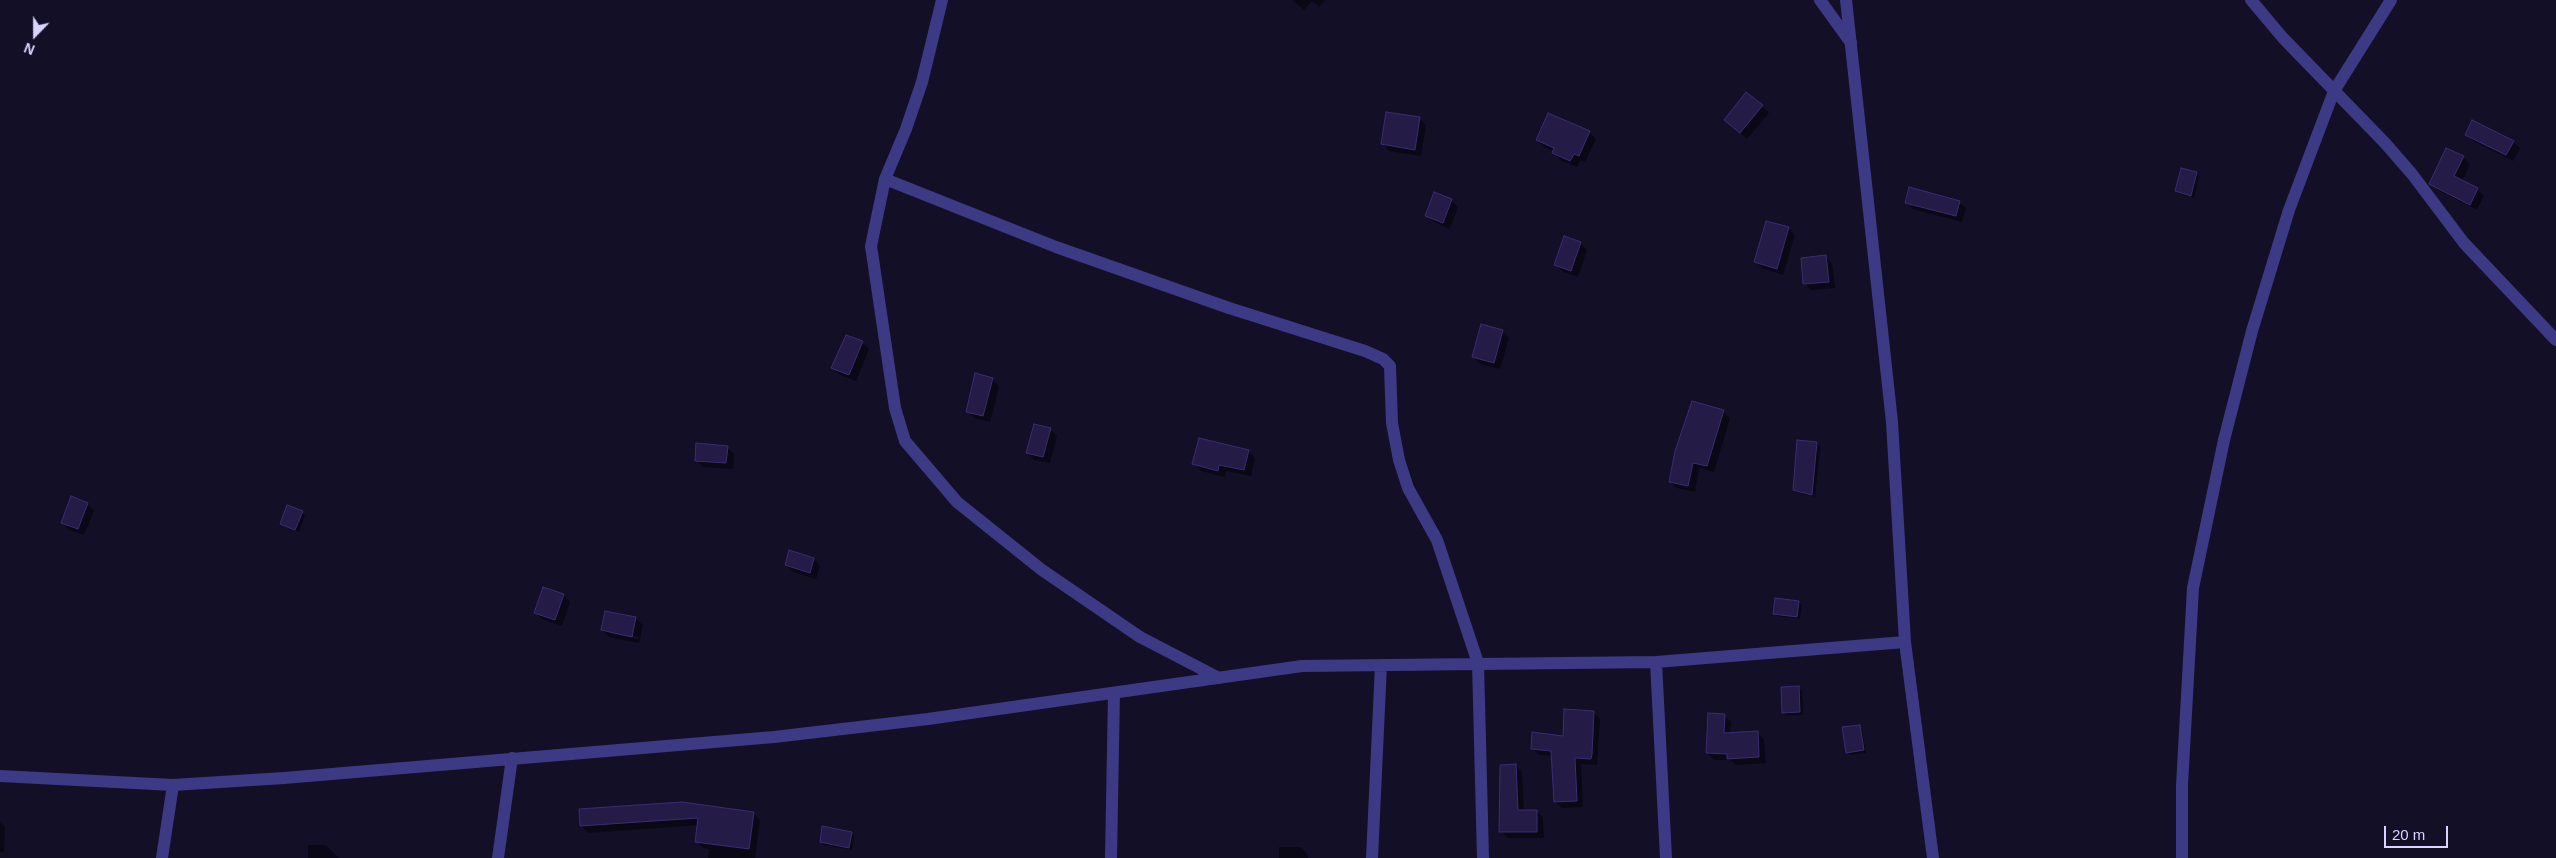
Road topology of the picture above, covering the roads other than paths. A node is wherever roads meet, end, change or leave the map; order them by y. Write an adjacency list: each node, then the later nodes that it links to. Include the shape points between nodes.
1 (942, 0): 8 (street, via 922,82)
2 (1820, 0): 6 (street)
3 (1846, 0): 6 (street)
4 (2251, 0): 7 (street)
5 (2391, 0): 7 (street)
6 (1851, 43): 10 (street, via 1892,422)
7 (2334, 91): 9 (street, via 2412,174 2464,243); 26 (street, via 2289,210 2252,331 2192,588 2182,785)
8 (885, 179): 12 (street, via 1056,247 1383,359 1390,366 1392,422 1399,460 1408,488 1437,540); 14 (street, via 871,246 895,408 905,441 957,502 1042,570 1140,637)
9 (2556, 340)
10 (1905, 642): 11 (street); 25 (street)
11 (1656, 662): 12 (street); 24 (street)
12 (1478, 663): 13 (street); 23 (street)
13 (1381, 665): 14 (street, via 1302,666); 22 (street)
14 (1219, 678): 15 (street)
15 (1114, 693): 16 (street, via 774,737); 21 (street)
16 (512, 758): 18 (street, via 395,770); 20 (street)
17 (0, 776): 18 (street)
18 (173, 785): 19 (street)
19 (162, 858)
20 (498, 858)
21 (1111, 858)
22 (1372, 858)
23 (1483, 858)
24 (1666, 858)
25 (1933, 858)
26 (2182, 858)

